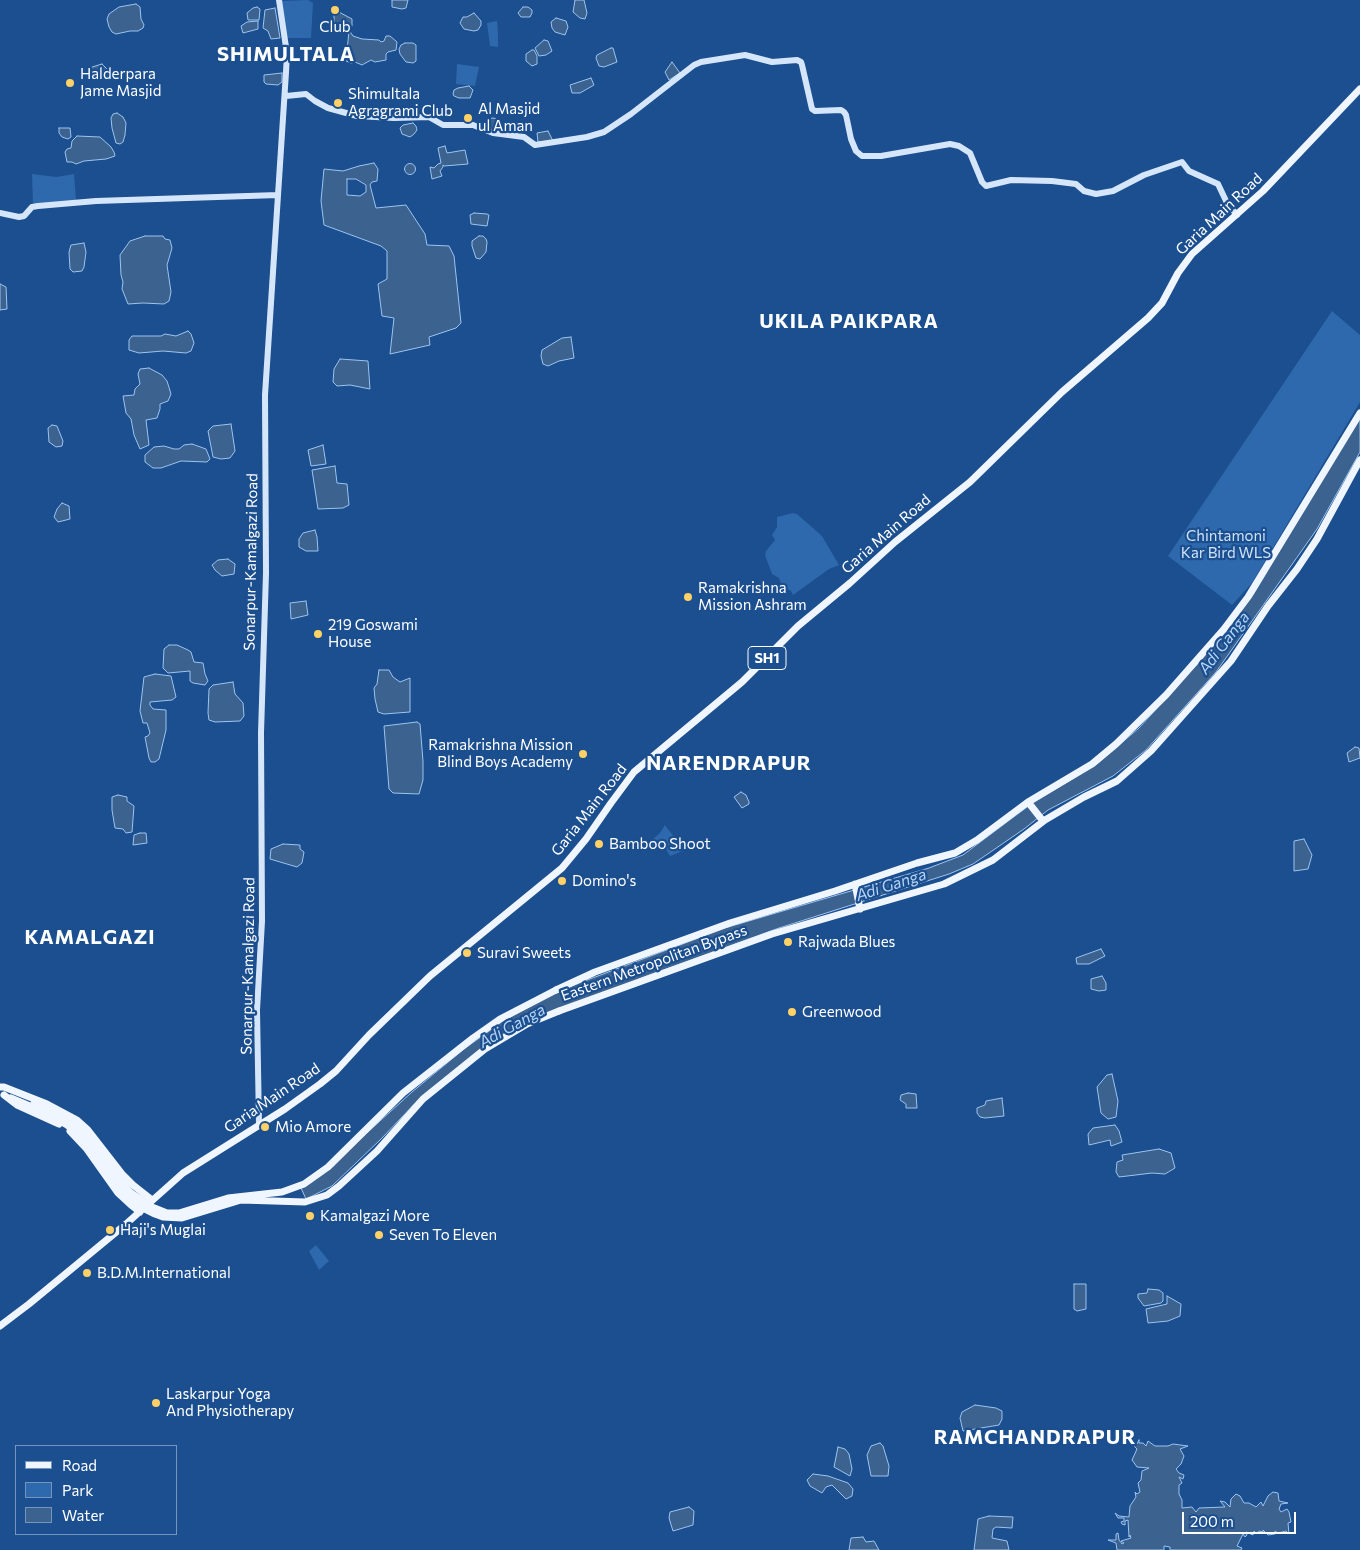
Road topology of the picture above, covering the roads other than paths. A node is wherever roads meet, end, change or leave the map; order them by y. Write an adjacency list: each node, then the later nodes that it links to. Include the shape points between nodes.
1 (279, 0): 3 (street, Sonarpur-Kamalgazi Road, via 287,54)
2 (1360, 88): 6 (main road, Garia Main Road / SH1, via 1293,162)
3 (286, 96): 4 (street, Sonarpur-Kamalgazi Road); 6 (street, via 306,94 328,108 358,116 429,117 443,124 473,125 493,133 524,137 535,145 604,132 701,62 745,55 772,62 797,60 801,62 812,109 815,112 844,112 856,151 862,156 950,144 970,153 986,186 1011,180 1052,181 1076,184 1084,192 1096,194 1113,191 1144,175 1182,162 1189,171 1218,184)
4 (278, 195): 5 (street, via 96,201 32,207 19,217); 16 (street, Sonarpur-Kamalgazi Road, via 265,395 262,921 257,1010)
5 (0, 213)
6 (1237, 215): 16 (main road, Garia Main Road / SH1, via 1192,254 1162,303 1148,318 1062,392 970,482 895,542 798,626 742,682 634,772 562,868 448,960 396,1008 336,1071)
7 (1360, 413): 9 (main road, Eastern Metropolitan Bypass, via 1248,597 1208,648 1116,744 1092,764)
8 (1360, 460): 10 (main road, Eastern Metropolitan Bypass, via 1310,550 1220,674 1131,770 1117,781)
9 (1029, 804): 10 (main road); 11 (main road, Eastern Metropolitan Bypass, via 955,854)
10 (1041, 819): 12 (main road, Eastern Metropolitan Bypass, via 992,860 954,880)
11 (855, 884): 12 (main road); 15 (main road, Eastern Metropolitan Bypass, bridge, via 730,923 595,972 500,1019 404,1093 317,1176 282,1192 228,1198 173,1214 152,1208 131,1193 83,1131 58,1113)
12 (860, 909): 15 (main road, Eastern Metropolitan Bypass, bridge, via 772,934 527,1024 485,1049 423,1099 377,1151 340,1186 327,1195 305,1202 240,1200 182,1218 148,1212 115,1183 90,1146 74,1130)
13 (0, 1088): 15 (main road); 17 (main road, via 4,1086 77,1120 122,1174)
14 (2, 1095): 15 (main road, Eastern Metropolitan Bypass); 18 (main road, via 56,1122 76,1137 118,1193)
15 (12, 1096)
16 (259, 1124): 17 (main road, Garia Main Road / SH1, via 183,1174)
17 (152, 1200): 18 (main road, Garia Main Road / SH1)
18 (140, 1212): 19 (main road, Garia Main Road / SH1)
19 (0, 1326)

